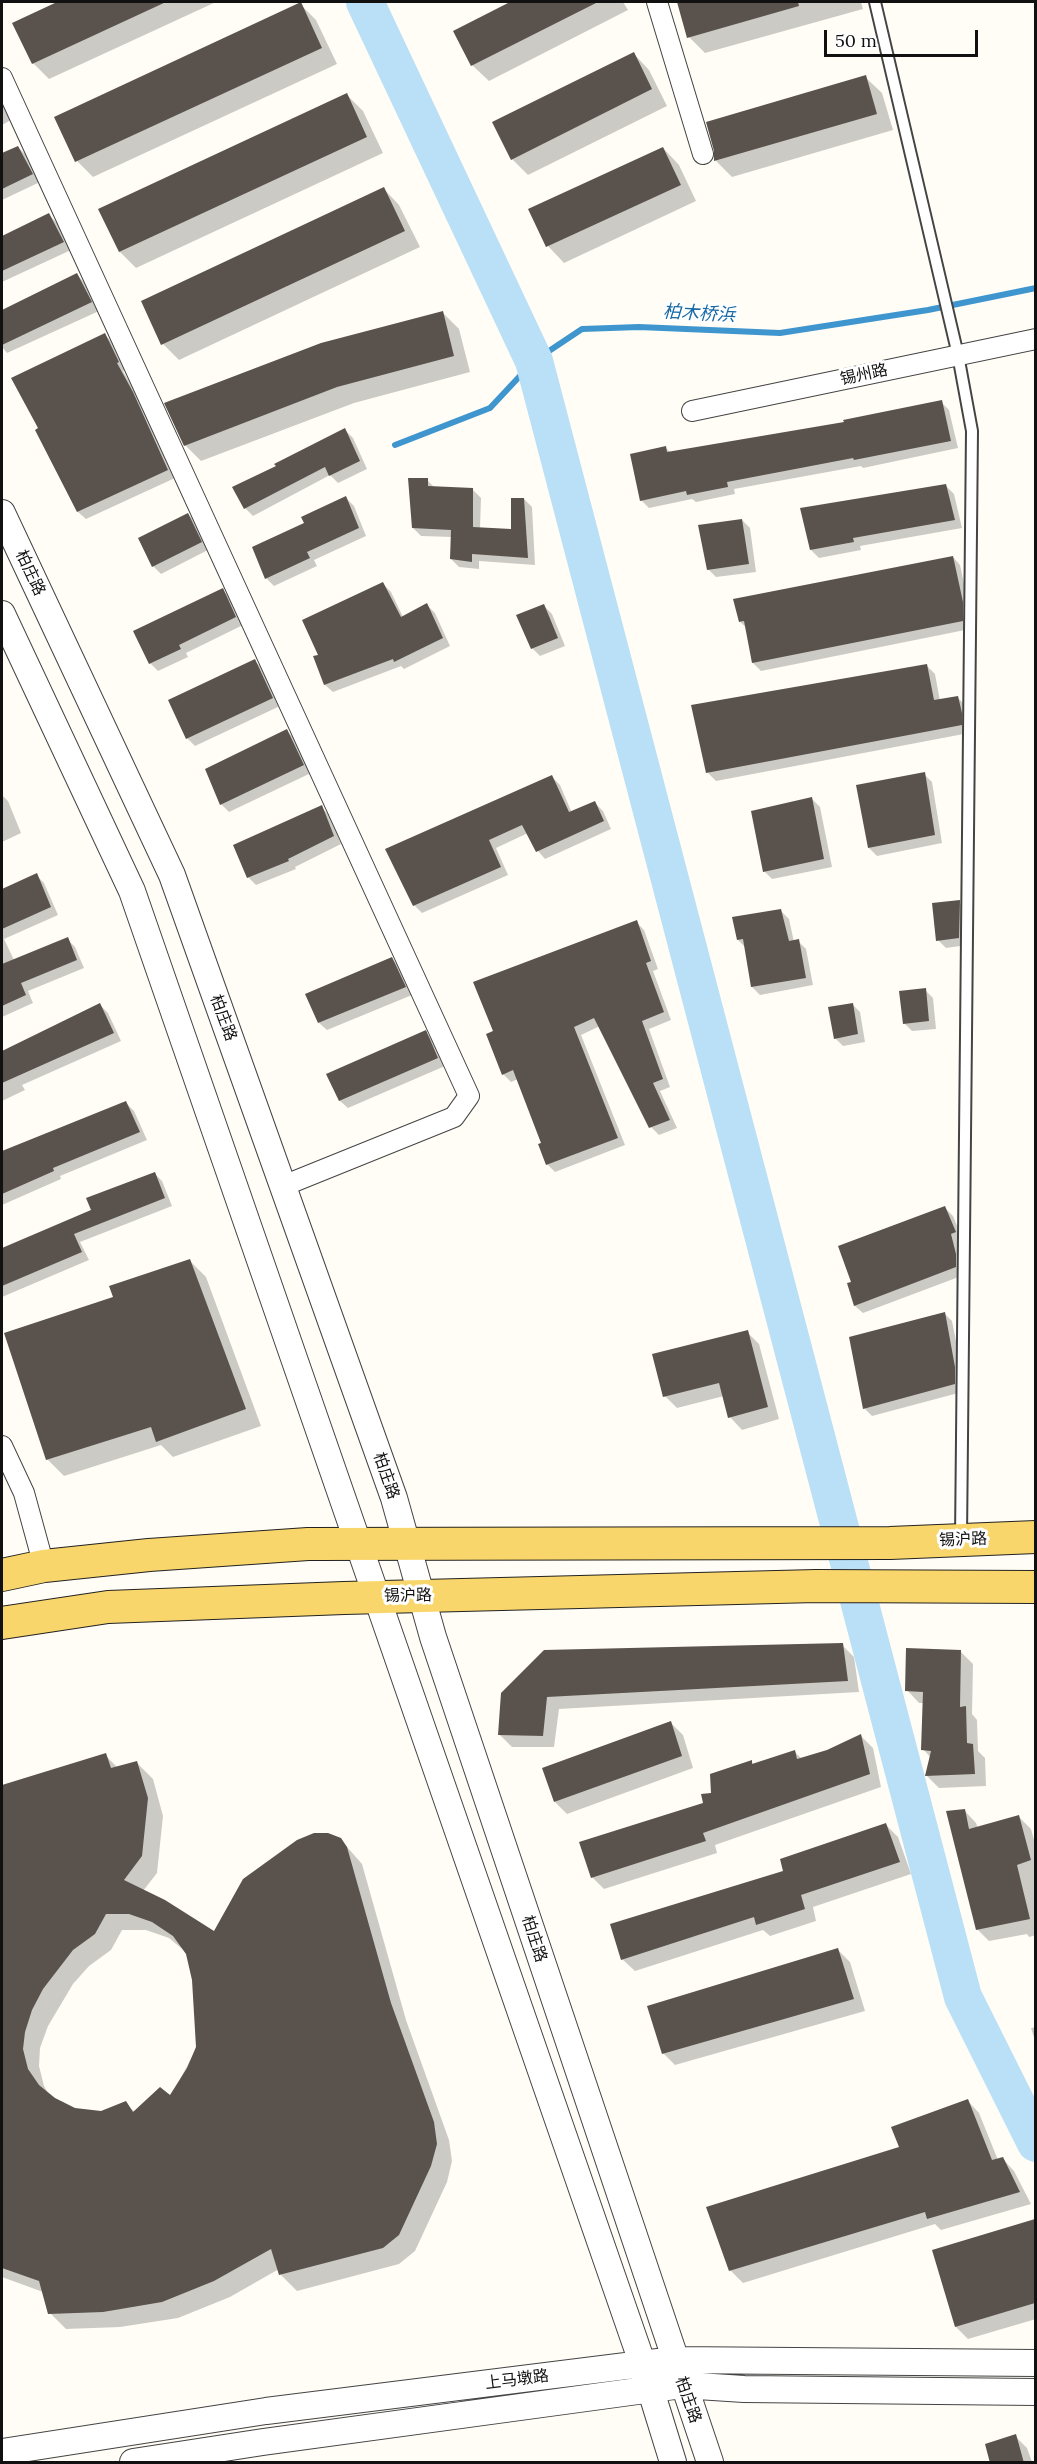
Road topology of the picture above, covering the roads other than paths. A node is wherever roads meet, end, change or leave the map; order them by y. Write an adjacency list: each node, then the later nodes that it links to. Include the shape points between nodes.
1 (657, 2): 4 (street)
2 (875, 2): 6 (lane)
3 (2, 78): 10 (street, via 469,1096 454,1117)
4 (703, 154)
5 (1035, 339): 6 (street, 锡州路)
6 (958, 356): 7 (street, 锡州路); 13 (lane, via 972,431)
7 (692, 411)
8 (2, 513): 10 (street, 柏庄路, via 172,875)
9 (2, 614): 14 (street, 柏庄路, via 132,891)
10 (283, 1186): 15 (street, 柏庄路)
11 (2, 1446): 16 (street, via 24,1493)
12 (1035, 1537): 13 (main road, 锡沪路)
13 (961, 1539): 15 (main road, 锡沪路, via 891,1543)
14 (359, 1544): 15 (main road); 16 (main road, via 149,1555); 20 (street, 柏庄路)
15 (407, 1544): 19 (street, 柏庄路)
16 (44, 1566): 17 (main road)
17 (2, 1575)
18 (1035, 1587): 19 (main road, 锡沪路, via 816,1586)
19 (421, 1596): 20 (main road, 锡沪路); 22 (street, 柏庄路)
20 (378, 1597): 21 (main road, 锡沪路, via 108,1607); 24 (street, 柏庄路)
21 (2, 1623)
22 (674, 2360): 23 (street, 上马墩路); 24 (street, 上马墩路); 25 (street, 柏庄路)
23 (1035, 2363)
24 (646, 2377): 25 (street, 上马墩路); 27 (street, 上马墩路, via 266,2411); 28 (street, 上马墩路); 29 (street, 柏庄路)
25 (682, 2385): 26 (street, 上马墩路); 30 (street, 柏庄路)
26 (1035, 2392)
27 (2, 2452)
28 (133, 2463)
29 (673, 2463)
30 (710, 2463)

